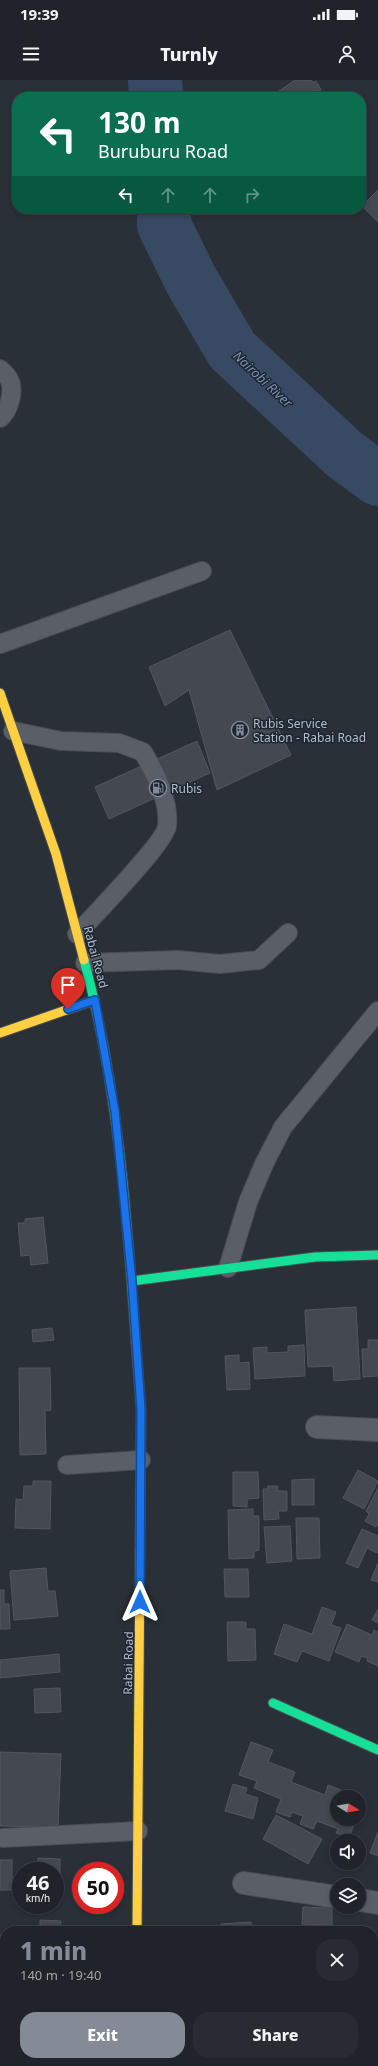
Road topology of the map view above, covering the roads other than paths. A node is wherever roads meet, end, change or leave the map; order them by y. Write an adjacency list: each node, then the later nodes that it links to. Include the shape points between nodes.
1 (0, 369): 2 (lane, via 10,379 11,396)
2 (0, 418)
3 (202, 571): 4 (lane)
4 (0, 644)
5 (0, 693): 6 (main road, Rabai Road)
6 (13, 731): 8 (main road, Rabai Road, via 56,854); 8 (lane, via 61,741 119,743 143,752 155,774 165,802 167,828 153,851)
7 (288, 933): 9 (lane, via 259,960 220,964 178,960)
8 (77, 934): 9 (main road, Rabai Road)
9 (85, 963): 10 (main road, Rabai Road)
10 (95, 1000): 12 (main road); 15 (main road, Rabai Road, via 115,1111)
11 (378, 1011): 14 (lane, via 283,1127 248,1202)
12 (0, 1034)
13 (378, 1255): 14 (main road, via 315,1257)
14 (228, 1268): 15 (main road)
15 (132, 1281): 18 (main road, Rabai Road, via 141,1409)
16 (317, 1427): 17 (street)
17 (378, 1430)
18 (141, 1460): 19 (lane); 22 (main road, Rabai Road)
19 (67, 1465)
20 (273, 1702): 21 (main road)
21 (378, 1750)
22 (138, 1831): 23 (lane); 28 (main road, Rabai Road)
23 (3, 1838)
24 (244, 1883): 25 (street)
25 (330, 1896)
26 (366, 1901): 27 (street)
27 (378, 1903)
28 (137, 1926)

